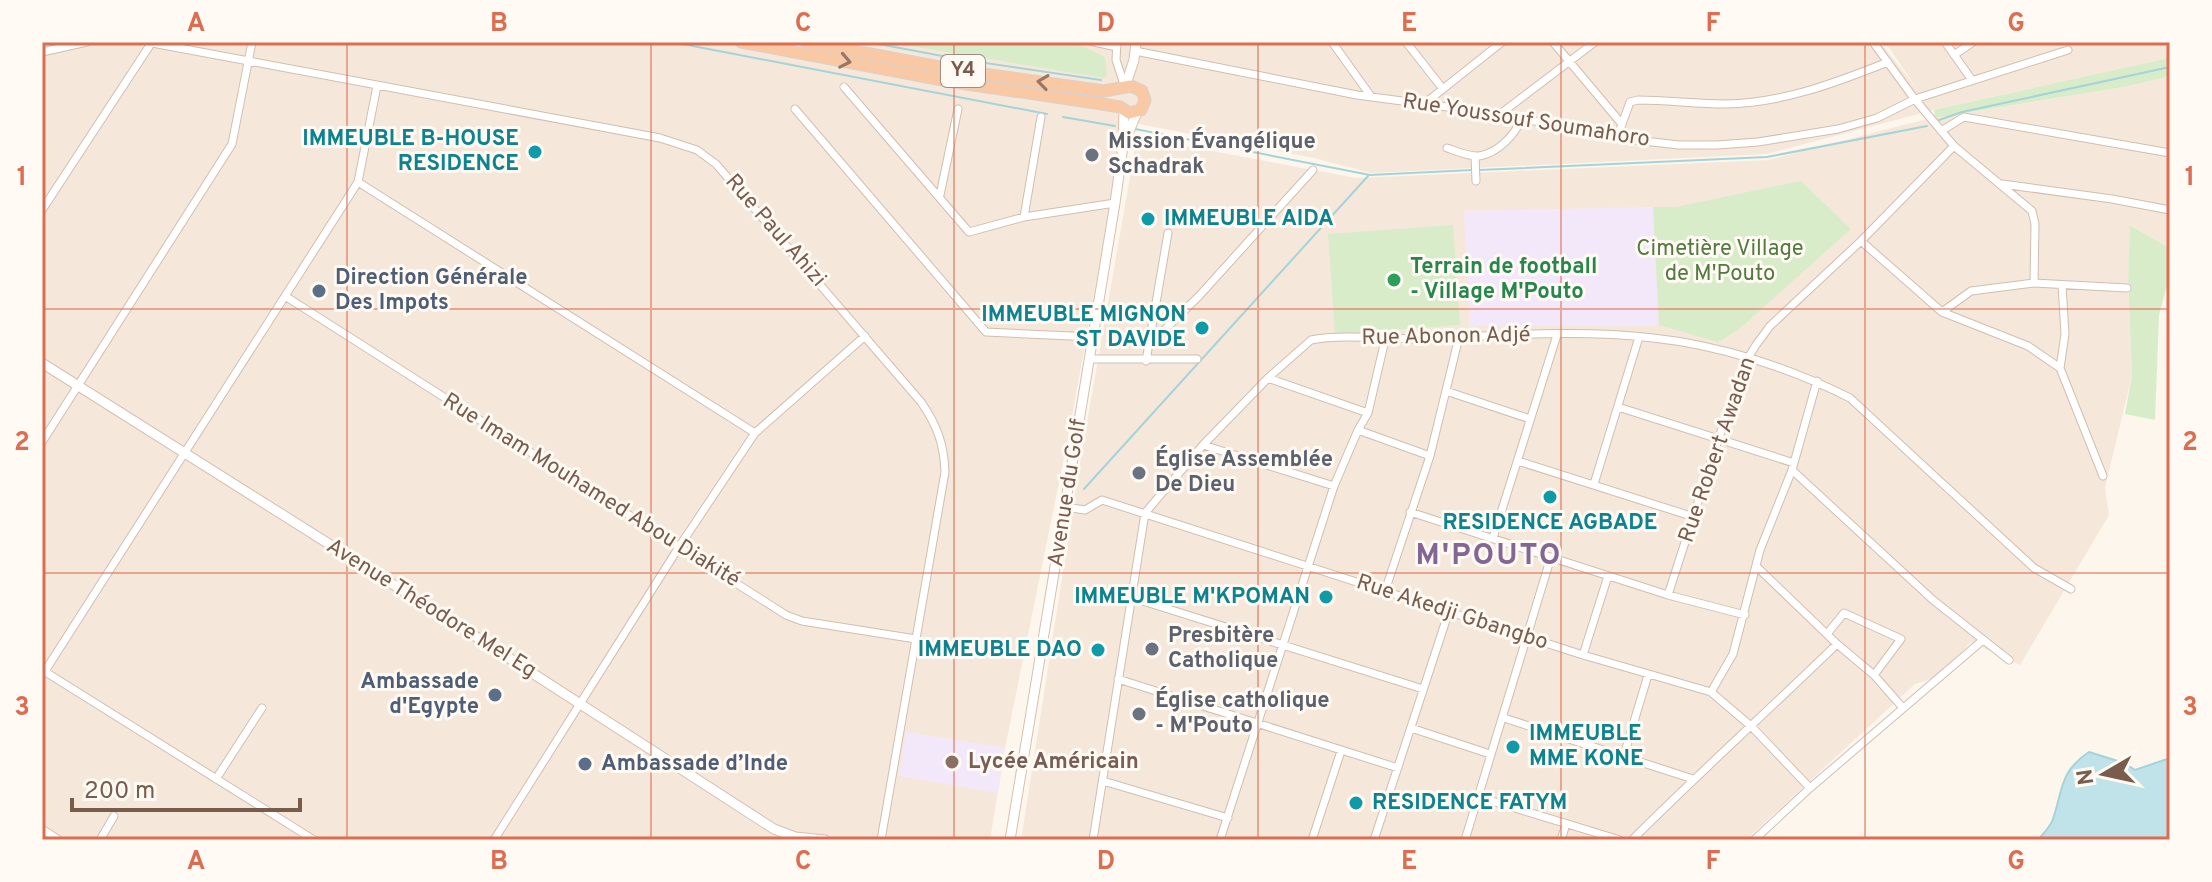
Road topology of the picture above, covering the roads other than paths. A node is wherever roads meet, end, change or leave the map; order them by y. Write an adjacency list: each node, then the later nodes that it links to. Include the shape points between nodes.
1 (87, 42): 19 (street)
2 (252, 42): 22 (street)
3 (741, 42): 36 (highway, Y4, one-way to 36)
4 (806, 42): 28 (highway, Y4, one-way to 4, via 1104,91 956,70)
5 (1094, 42): 16 (street)
6 (1332, 42): 31 (street)
7 (1406, 42): 30 (street)
8 (1481, 42): 20 (street)
9 (1502, 42): 20 (street)
10 (1553, 42): 23 (street)
11 (1595, 42): 23 (street)
12 (1873, 42): 24 (street)
13 (1945, 42): 21 (street)
14 (1973, 42): 21 (street)
15 (148, 44): 22 (street, Rue Paul Ahizi); 55 (street)
16 (1117, 44): 28 (street)
17 (2068, 50): 25 (street, Rue Youssouf Soumahoro)
18 (1135, 51): 28 (main road); 29 (main road); 31 (street, Rue Youssouf Soumahoro)
19 (42, 52)
20 (1489, 52): 30 (street)
21 (1954, 55): 25 (street)
22 (249, 60): 26 (street, Rue Paul Ahizi); 80 (street, via 232,144)
23 (1569, 62): 38 (street); 41 (street)
24 (1888, 62): 32 (street); 41 (street, via 1773,99 1729,104 1638,100 1630,102)
25 (1972, 80): 32 (street, Rue Youssouf Soumahoro)
26 (377, 86): 51 (street); 66 (street, Rue Paul Ahizi, via 660,138 697,150 716,164)
27 (844, 87): 53 (street)
28 (1123, 88): 29 (highway); 36 (highway, via 1117,98)
29 (1139, 88): 37 (highway, via 1145,100)
30 (1443, 89): 33 (street)
31 (1370, 95): 33 (street, Rue Youssouf Soumahoro)
32 (1915, 99): 42 (street); 43 (street, Rue Youssouf Soumahoro, via 1838,129 1758,142 1679,145)
33 (1424, 104): 38 (street, Rue Youssouf Soumahoro)
34 (795, 109): 67 (street, via 986,332)
35 (958, 109): 53 (street)
36 (1122, 109): 37 (highway); 44 (main road, Avenue du Golf)
37 (1137, 112): 44 (main road, Avenue du Golf)
38 (1500, 114): 40 (street, Rue Youssouf Soumahoro)
39 (1041, 117): 57 (street)
40 (1522, 118): 43 (street, Rue Youssouf Soumahoro); 48 (street, via 1509,139)
41 (1621, 123): 43 (street)
42 (1941, 131): 45 (street); 47 (street, via 1964,117)
43 (1617, 138)
44 (1123, 146): 54 (main road, Avenue du Golf)
45 (1954, 146): 52 (street); 59 (street, Rue Robert Awadan)
46 (1447, 148): 48 (street)
47 (2170, 153)
48 (1475, 156): 50 (street)
49 (1313, 170): 71 (street)
50 (1476, 173)
51 (358, 182): 63 (street); 86 (street)
52 (2002, 184): 56 (street); 60 (street, via 2032,211)
53 (940, 195): 57 (street, via 969,232)
54 (1115, 203): 57 (street); 67 (main road, Avenue du Golf)
55 (42, 210)
56 (2170, 210)
57 (1024, 217)
58 (1168, 233): 71 (street)
59 (1861, 241): 64 (street); 72 (street, Rue Robert Awadan, via 1770,326)
60 (2034, 283): 61 (street); 64 (street, via 1971,291)
61 (2062, 285): 62 (street); 77 (street, via 2065,334)
62 (2127, 288)
63 (285, 296): 90 (street); 102 (street, Rue Imam Mouhamed Abou Diakité)
64 (1942, 312): 77 (street, via 2028,346)
65 (1557, 335): 68 (street, Rue Abonon Adjé); 69 (street, Rue Abonon Adjé); 84 (street)
66 (865, 336): 86 (street); 115 (street, Rue Paul Ahizi, via 933,420 945,452)
67 (1093, 337): 73 (main road, Avenue du Golf)
68 (1459, 337): 70 (street, Rue Abonon Adjé); 81 (street)
69 (1639, 337): 72 (street, Rue Abonon Adjé); 82 (street)
70 (1385, 340): 78 (street, Rue Abonon Adjé, via 1311,340); 83 (street)
71 (1148, 346): 75 (street)
72 (1748, 358): 79 (street, Rue Abonon Adjé); 87 (street, Rue Robert Awadan)
73 (1090, 359): 75 (street); 97 (main road, Avenue du Golf)
74 (1197, 359): 75 (street)
75 (1146, 361)
76 (42, 363): 80 (main road, Avenue Théodore Mel Eg)
77 (2060, 368): 94 (street)
78 (1268, 378): 83 (street); 89 (street, Rue Abonon Adjé)
79 (1817, 381): 93 (street); 107 (street, Rue Abonon Adjé, via 1850,398 2034,568)
80 (79, 386): 88 (street); 90 (main road, Avenue Théodore Mel Eg)
81 (1446, 391): 84 (street); 91 (street)
82 (1618, 407): 87 (street); 95 (street)
83 (1368, 413): 85 (street)
84 (1530, 419): 92 (street)
85 (1358, 430): 91 (street); 96 (street)
86 (755, 433): 102 (street)
87 (1718, 440): 93 (street); 100 (street, Rue Robert Awadan)
88 (42, 442)
89 (1203, 445): 96 (street); 99 (street, Rue Abonon Adjé)
90 (185, 454): 121 (street); 127 (main road, Avenue Théodore Mel Eg)
91 (1430, 456): 98 (street)
92 (1518, 461): 95 (street); 101 (street)
93 (1793, 466): 105 (street); 116 (street, via 1933,600)
94 (2103, 476)
95 (1594, 484): 100 (street)
96 (1334, 486): 104 (street)
97 (1065, 507): 99 (street, Rue Akedji Gbangbo, via 1085,510 1102,500); 154 (main road, Avenue du Golf)
98 (1410, 512): 101 (street); 108 (street)
99 (1145, 513): 104 (street, Rue Akedji Gbangbo); 110 (street)
100 (1694, 517): 109 (street, Rue Robert Awadan)
101 (1493, 538): 103 (street)
102 (679, 547): 115 (street, Rue Imam Mouhamed Abou Diakité, via 794,619); 127 (street)
103 (1551, 557): 106 (street); 114 (street)
104 (1307, 566): 108 (street, Rue Akedji Gbangbo); 118 (street)
105 (1757, 567): 112 (street); 113 (street)
106 (1608, 576): 109 (street); 119 (street)
107 (2071, 589)
108 (1385, 591): 111 (street, Rue Akedji Gbangbo)
109 (1668, 595): 112 (street)
110 (1130, 597): 118 (street); 124 (street)
111 (1449, 611): 114 (street, Rue Akedji Gbangbo); 125 (street)
112 (1745, 615): 126 (street, via 1733,654)
113 (1827, 634): 117 (street); 123 (street, via 1844,613 1901,639)
114 (1526, 637): 119 (street, Rue Akedji Gbangbo); 130 (street)
115 (916, 639): 153 (street, Rue Paul Ahizi)
116 (1983, 640): 120 (street); 129 (street)
117 (1837, 644): 123 (street); 132 (street)
118 (1281, 645): 125 (street); 131 (street)
119 (1583, 655): 122 (street, Rue Akedji Gbangbo)
120 (2009, 660)
121 (43, 670): 138 (street)
122 (1648, 675): 126 (street, Rue Akedji Gbangbo); 136 (street)
123 (1874, 675): 129 (street)
124 (1118, 679): 131 (street); 140 (street)
125 (1423, 689): 133 (street)
126 (1711, 692): 132 (street, Rue Akedji Gbangbo)
127 (582, 705): 147 (main road, Avenue Théodore Mel Eg); 151 (street)
128 (262, 708): 138 (street)
129 (1903, 708): 141 (street)
130 (1504, 718): 135 (street); 136 (street)
131 (1257, 724): 134 (street); 144 (street)
132 (1752, 727): 139 (street); 141 (street, Rue Akedji Gbangbo)
133 (1411, 728): 135 (street); 137 (street)
134 (1341, 751): 137 (street); 157 (street)
135 (1490, 754): 142 (street)
136 (1624, 755): 139 (street)
137 (1398, 768): 158 (street)
138 (216, 779): 150 (street)
139 (1693, 779): 162 (street)
140 (1103, 781): 144 (street); 155 (street)
141 (1810, 788): 163 (street)
142 (1479, 797): 145 (street); 159 (street)
143 (114, 816): 149 (street)
144 (1228, 818): 156 (street)
145 (1566, 824): 160 (street); 161 (street)
146 (42, 829): 148 (street)
147 (794, 838): 152 (main road, Avenue Théodore Mel Eg)
148 (59, 840)
149 (100, 840)
150 (314, 840)
151 (494, 840)
152 (825, 840)
153 (881, 840)
154 (1010, 840)
155 (1093, 840)
156 (1220, 840)
157 (1312, 840)
158 (1374, 840)
159 (1465, 840)
160 (1561, 840)
161 (1620, 840)
162 (1632, 840)
163 (1754, 840)

